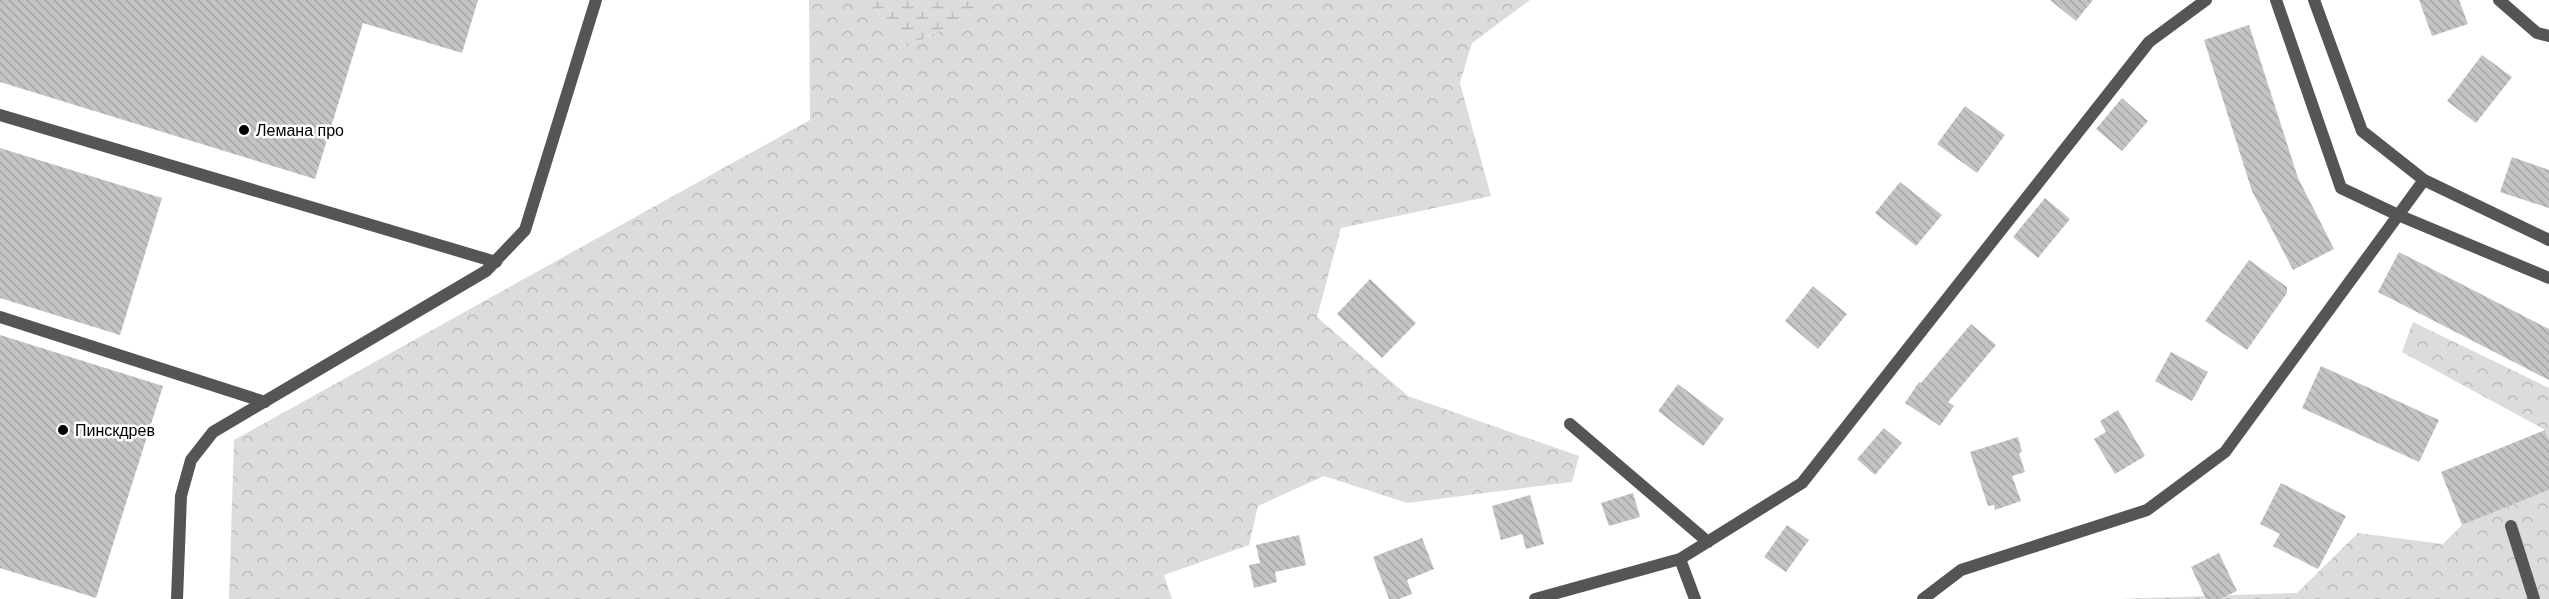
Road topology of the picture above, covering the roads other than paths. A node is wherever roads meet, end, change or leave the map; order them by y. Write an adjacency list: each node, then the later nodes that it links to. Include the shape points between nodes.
1 (596, 0): 11 (street, via 525,230)
2 (2206, 0): 17 (street, via 2149,42 1802,483)
3 (2276, 0): 9 (street, via 2341,188)
4 (2314, 0): 8 (street, via 2362,131)
5 (2499, 0): 6 (street, via 2536,33)
6 (2549, 36)
7 (0, 116): 11 (street)
8 (2424, 180): 9 (street); 10 (street)
9 (2398, 215): 12 (street); 22 (street, via 2225,452 2146,510 1961,570)
10 (2549, 240)
11 (496, 262): 14 (street, via 486,272)
12 (2549, 278)
13 (0, 317): 14 (street)
14 (265, 402): 19 (street, via 213,432 191,460 181,496)
15 (1570, 424): 17 (street)
16 (2511, 526): 23 (street)
17 (1708, 542): 18 (street)
18 (1680, 559): 20 (street); 21 (street)
19 (177, 599)
20 (1535, 599)
21 (1695, 599)
22 (1923, 599)
23 (2534, 599)

